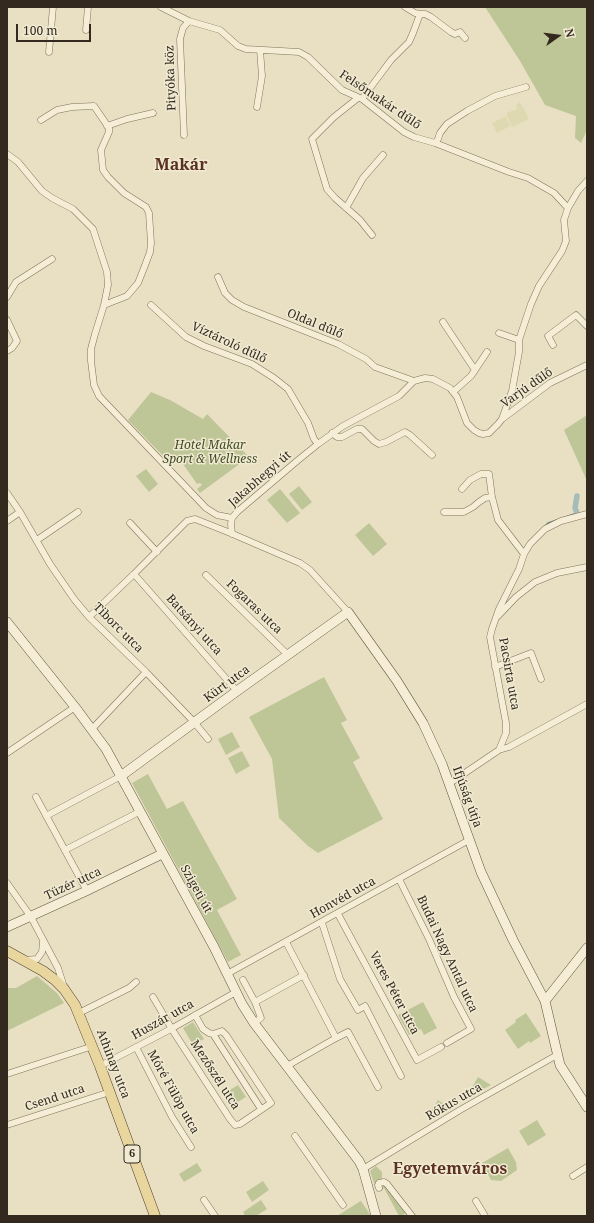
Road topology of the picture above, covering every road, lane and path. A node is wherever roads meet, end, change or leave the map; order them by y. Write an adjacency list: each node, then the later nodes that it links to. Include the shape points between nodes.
1 (53, 7): 10 (street)
2 (88, 7): 7 (street)
3 (161, 7): 6 (street, Felsőmakár dűlő)
4 (404, 7): 5 (street)
5 (420, 14): 8 (street, via 431,17 455,34 460,32); 12 (street, via 409,42)
6 (189, 21): 9 (street, Felsőmakár dűlő, via 220,30 238,46); 17 (street, Pityóka köz, via 183,28 180,39)
7 (86, 30)
8 (465, 38)
9 (260, 50): 12 (street, Felsőmakár dűlő, via 299,52 308,57 342,90); 13 (street, via 262,76)
10 (49, 52)
11 (526, 87): 18 (street, via 495,96 467,111 447,124)
12 (360, 98): 18 (street, Felsőmakár dűlő, via 414,138); 22 (street, via 334,117 312,139 327,189)
13 (257, 107)
14 (152, 113): 16 (street)
15 (41, 120): 16 (street, via 57,110 94,106)
16 (107, 126): 29 (street, via 109,132 101,150 103,170 124,193 148,209 151,243 138,283 123,298)
17 (184, 135)
18 (435, 143): 23 (street, Felsőmakár dűlő, via 528,178 554,194)
19 (7, 154): 29 (street, via 18,162 42,191 73,209 93,229 108,285)
20 (382, 155): 22 (street, via 362,178)
21 (587, 181): 23 (street)
22 (346, 208): 24 (street, via 360,220)
23 (568, 208): 34 (street, via 564,220 564,247 539,286)
24 (372, 236)
25 (52, 259): 27 (street, via 16,282)
26 (218, 276): 40 (street, Oldal dűlő, via 225,293 244,307 338,344 366,359 375,367)
27 (7, 297)
28 (151, 304): 44 (street, Víztároló dűlő, via 186,337 252,364 288,389)
29 (104, 306): 53 (street, via 91,349 94,385 99,396 206,508 217,515)
30 (7, 320): 36 (street, via 17,341)
31 (443, 322): 39 (street)
32 (587, 326): 35 (street, via 576,315 548,336)
33 (499, 333): 34 (street)
34 (519, 340): 42 (street, via 515,380)
35 (553, 345)
36 (7, 351)
37 (487, 352): 39 (street)
38 (587, 366): 42 (street, Varjú dűlő, via 550,383)
39 (475, 370): 41 (street)
40 (414, 381): 41 (street, via 433,379); 43 (street, Jakabhegyi út, via 399,396)
41 (453, 392): 42 (street, via 467,424 478,433 488,433)
42 (502, 419)
43 (332, 433): 44 (street, Jakabhegyi út); 45 (street, via 342,437 362,428 379,444 405,432)
44 (318, 444): 53 (street, Jakabhegyi út)
45 (432, 455)
46 (462, 489): 48 (street, via 470,480 481,474 489,474)
47 (7, 492): 49 (street, Tiborc utca)
48 (492, 498): 51 (street, via 485,498 464,512); 59 (street, via 498,520)
49 (20, 512): 54 (street); 57 (street, Tiborc utca)
50 (78, 512): 57 (street)
51 (444, 512)
52 (587, 514): 59 (street, Pacsirta utca, via 561,521 545,529)
53 (232, 518): 56 (street, Jakabhegyi út)
54 (7, 521)
55 (130, 523): 58 (street)
56 (232, 534): 58 (street, via 195,519 187,521); 63 (street, via 305,566)
57 (37, 540): 64 (street, Tiborc utca, via 74,599)
58 (156, 552): 61 (street)
59 (524, 554): 65 (street, Pacsirta utca)
60 (587, 567): 65 (street, via 557,573 535,582 516,597)
61 (134, 574): 64 (street); 71 (street, Batsányi utca)
62 (206, 575): 67 (street, Fogaras utca)
63 (348, 612): 67 (street, Kürt utca); 82 (street, Ifjúság útja, via 423,723)
64 (90, 616): 69 (street, Tiborc utca)
65 (497, 618): 68 (street, Pacsirta utca, via 490,637)
66 (7, 622): 73 (street, Szigeti út)
67 (288, 655): 71 (street, Kürt utca)
68 (495, 667): 70 (street, via 531,653); 77 (street, Pacsirta utca, via 506,723)
69 (146, 672): 74 (street, Tiborc utca); 75 (street)
70 (541, 679)
71 (237, 691): 74 (street, Kürt utca)
72 (587, 704): 78 (street)
73 (75, 707): 75 (street, Szigeti út); 80 (street)
74 (194, 722): 76 (street, Tiborc utca); 81 (street, Kürt utca)
75 (92, 729): 81 (street, Szigeti út)
76 (208, 740)
77 (503, 742): 78 (street); 79 (street, Pacsirta utca)
78 (509, 747): 79 (street)
79 (499, 750): 82 (street, Pacsirta utca)
80 (7, 753)
81 (121, 776): 84 (street, Szigeti út); 85 (street)
82 (450, 783): 86 (street, Ifjúság útja)
83 (36, 797): 85 (street)
84 (139, 812): 87 (street); 88 (street, Szigeti út)
85 (46, 816): 87 (street)
86 (469, 840): 91 (street, Honvéd utca); 110 (street, Ifjúság útja, via 513,940)
87 (65, 850): 93 (street)
88 (162, 854): 89 (street, Tüzér utca); 90 (street, Szigeti út)
89 (149, 861): 90 (street, via 162,861); 93 (street, Tüzér utca)
90 (167, 864): 103 (street, Szigeti út)
91 (398, 880): 94 (street, Honvéd utca); 117 (street, Budai Nagy Antal utca, via 471,1029)
92 (7, 883): 95 (street)
93 (87, 891): 95 (street, Tüzér utca)
94 (338, 914): 96 (street, Honvéd utca); 117 (street, Veres Péter utca, via 417,1060)
95 (31, 917): 97 (street, Tüzér utca); 98 (street)
96 (322, 923): 99 (street, Honvéd utca); 125 (street, via 340,979 358,1010 365,1006)
97 (7, 927)
98 (44, 942): 102 (street, via 37,959); 107 (street, via 58,968)
99 (286, 942): 103 (street, Honvéd utca); 104 (street)
100 (587, 948): 110 (street)
101 (7, 951): 102 (main road, Athinay utca / 6)
102 (23, 960): 107 (main road, Athinay utca / 6, via 48,975)
103 (227, 974): 108 (street, Szigeti út)
104 (304, 975): 111 (street); 118 (street)
105 (243, 980): 111 (street)
106 (136, 982): 112 (street)
107 (64, 989): 112 (main road, Athinay utca / 6)
108 (236, 992): 113 (street, Huszár utca); 114 (street, Szigeti út)
109 (153, 997): 115 (street, Mezőszél utca)
110 (545, 1001): 121 (street, Ifjúság útja)
111 (255, 1002): 114 (street)
112 (79, 1013): 119 (main road, Athinay utca / 6)
113 (195, 1015): 115 (street, Huszár utca); 116 (street, Mezőszél utca, via 203,1029)
114 (258, 1021): 123 (street, Szigeti út)
115 (171, 1029): 120 (street, Huszár utca); 129 (street, Mezőszél utca, via 234,1124 240,1124)
116 (212, 1034): 129 (street); 129 (street, Mezőszél utca, via 222,1031 226,1035 271,1103)
117 (463, 1034)
118 (336, 1038): 123 (street); 126 (street, via 348,1032)
119 (93, 1046): 122 (main road, Athinay utca / 6); 124 (street)
120 (136, 1047): 122 (street, Huszár utca); 132 (street, Móré Fülöp utca, via 172,1117)
121 (557, 1055): 128 (street, Ifjúság útja, via 564,1072); 134 (street, Rókus utca)
122 (100, 1066): 127 (main road, Athinay utca / 6)
123 (287, 1066): 134 (street, Szigeti út, via 353,1152)
124 (7, 1074)
125 (401, 1076)
126 (378, 1087)
127 (110, 1092): 130 (street, Csend utca); 141 (main road, Athinay utca / 6)
128 (587, 1107)
129 (261, 1109)
130 (7, 1125)
131 (295, 1136): 139 (street)
132 (191, 1147)
133 (587, 1167): 135 (street)
134 (363, 1169): 143 (street, Szigeti út)
135 (573, 1176)
136 (379, 1188): 140 (street, via 380,1182 387,1184)
137 (204, 1200): 142 (street)
138 (476, 1201): 144 (street)
139 (343, 1205)
140 (410, 1215)
141 (155, 1216)
142 (215, 1216)
143 (376, 1216)
144 (486, 1216)

